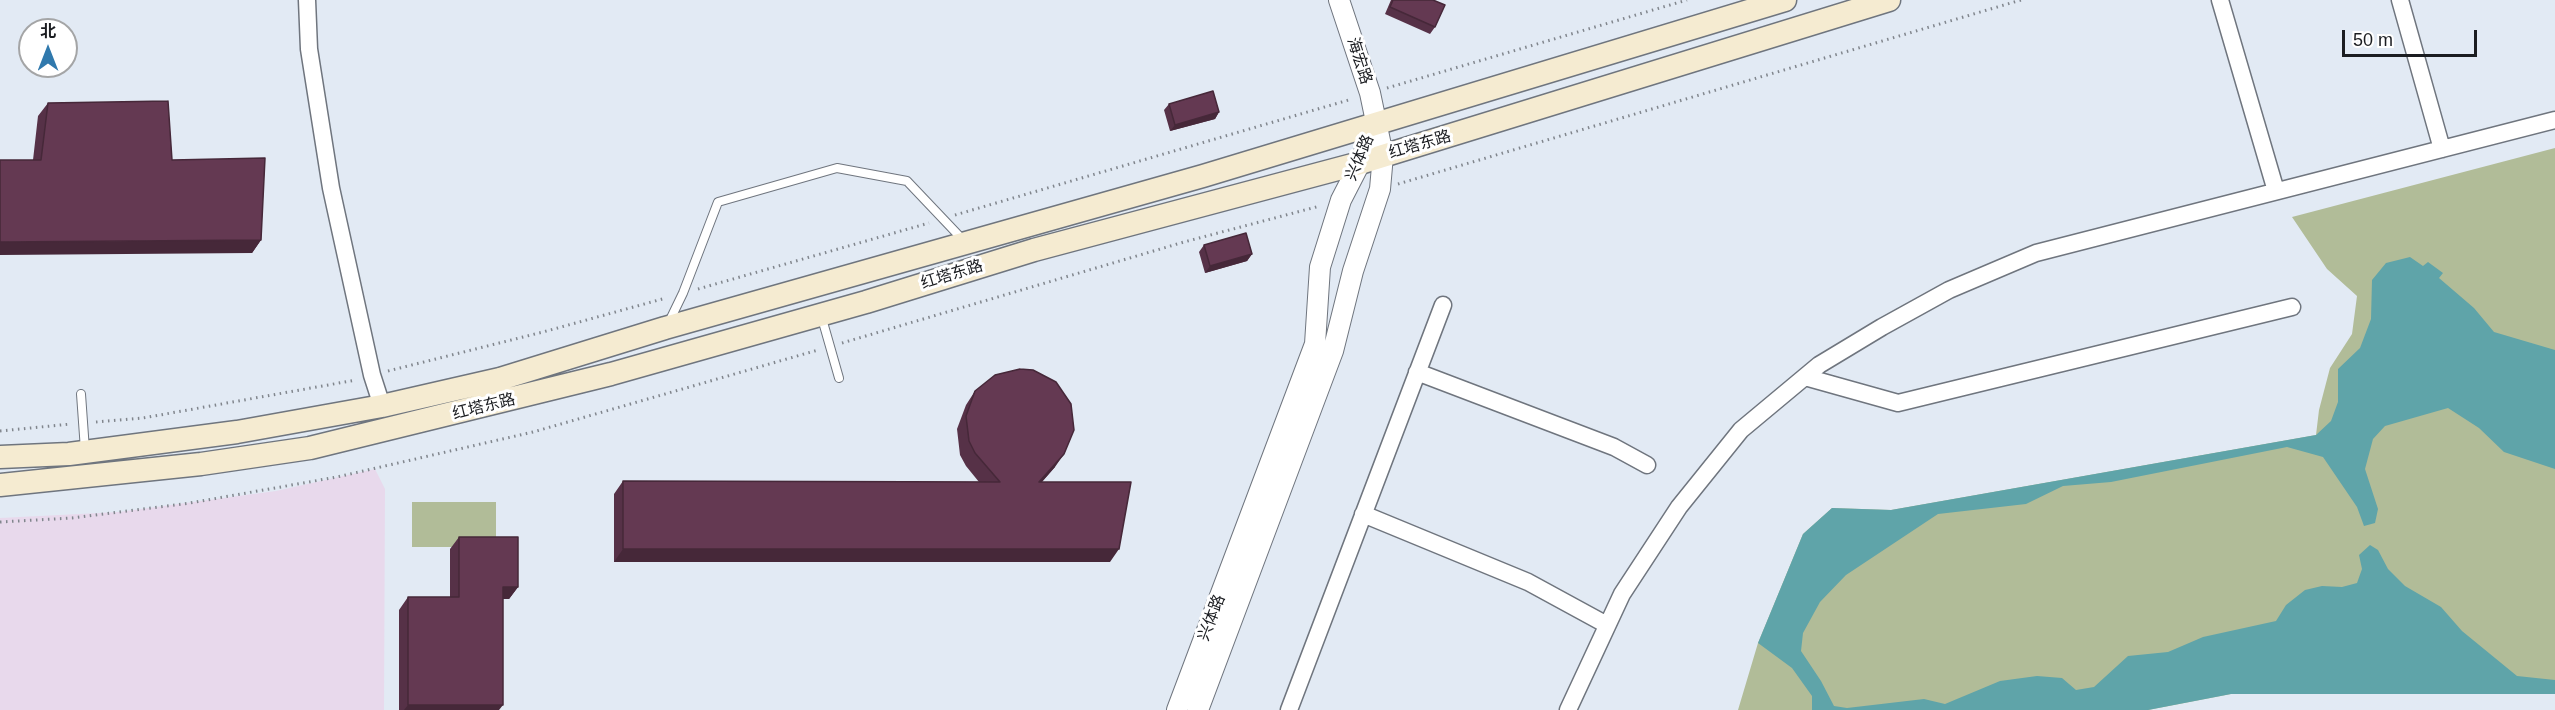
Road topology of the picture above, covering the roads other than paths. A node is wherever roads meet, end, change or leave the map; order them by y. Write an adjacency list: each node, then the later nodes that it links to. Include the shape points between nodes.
1 (307, 0): 22 (street, via 309,49 331,188)
2 (1339, 0): 8 (street, 海宏路, via 1370,93)
3 (1785, 0): 8 (main road, 红塔东路)
4 (1889, 0): 10 (main road, 红塔东路)
5 (2220, 0): 12 (street)
6 (2400, 0): 9 (street)
7 (2555, 120): 9 (street)
8 (1375, 124): 10 (street, 兴体路); 11 (street, 兴体路); 13 (main road, 红塔东路)
9 (2442, 148): 12 (street)
10 (1383, 155): 11 (main road, 红塔东路); 30 (street, 兴体路, via 1380,189 1353,271 1333,351)
11 (1360, 163): 16 (main road, 红塔东路, via 1034,250); 29 (street, 兴体路, via 1341,200 1320,267 1315,344)
12 (2276, 190): 19 (street, via 2036,253 1949,290)
13 (966, 243): 17 (main road, 红塔东路); 17 (lane, via 907,181 837,168 718,202 683,293)
14 (1443, 305): 18 (street)
15 (2292, 307): 19 (street, via 1898,403)
16 (821, 315): 20 (lane); 26 (main road, 红塔东路, via 610,374 310,448)
17 (665, 328): 22 (main road, 红塔东路, via 500,379)
18 (1417, 372): 25 (street, via 1614,447); 27 (street)
19 (1805, 377): 28 (street, via 1741,430 1679,507 1622,594)
20 (839, 378)
21 (81, 394): 23 (lane)
22 (382, 406): 23 (main road, 红塔东路, via 237,432)
23 (85, 452): 24 (main road, 红塔东路)
24 (0, 457)
25 (1647, 465)
26 (0, 485)
27 (1363, 514): 28 (street, via 1528,582); 31 (street)
28 (1608, 625): 32 (street)
29 (1177, 710)
30 (1198, 710)
31 (1289, 710)
32 (1568, 710)

